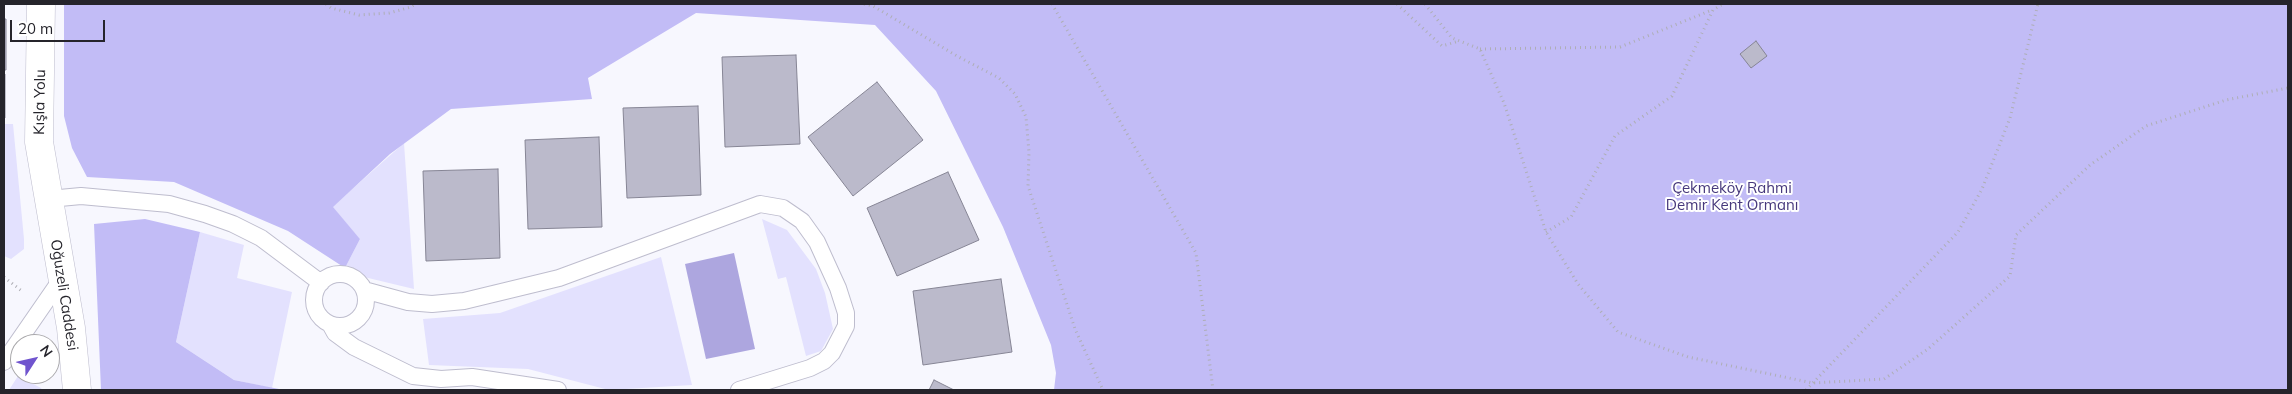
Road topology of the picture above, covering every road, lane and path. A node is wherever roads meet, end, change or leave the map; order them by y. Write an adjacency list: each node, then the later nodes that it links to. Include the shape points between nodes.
1 (41, 4): 14 (street, Kışla Yolu, via 39,142)
2 (326, 4): 3 (path, via 330,8 359,15 388,13)
3 (415, 4)
4 (864, 4): 25 (path, via 873,6 999,78 1015,94 1026,117 1028,186 1075,329)
5 (1052, 4): 26 (path, via 1196,253)
6 (1397, 4): 11 (path, via 1442,46)
7 (1425, 4): 11 (path, via 1452,38)
8 (1723, 4): 10 (path)
9 (2038, 4): 21 (path, via 2010,118 1982,189 1958,232)
10 (1713, 10): 12 (path, via 1620,47); 15 (path, via 1672,96 1615,136 1571,218)
11 (1460, 40): 12 (path)
12 (1480, 49): 15 (path, via 1504,102)
13 (2288, 88): 21 (path, via 2226,100 2146,126 2090,165 2016,235 2010,276 1928,348 1884,379)
14 (49, 199): 16 (street, Oğuzeli Caddesi); 17 (lane, via 81,196 169,204 205,214 261,238)
15 (1546, 232): 21 (path, via 1578,284 1618,332 1688,357)
16 (62, 278): 20 (lane); 22 (street, Oğuzeli Caddesi)
17 (321, 283): 18 (lane, via 344,275 359,282); 19 (lane, via 314,298 315,306 318,314)
18 (364, 290): 19 (lane, via 366,298 362,315 348,325); 24 (lane, via 408,302 464,301 559,278 760,204 783,208 802,221 816,242 838,288 846,313 846,326 832,353 824,361)
19 (330, 324): 23 (lane, via 335,333 354,347 412,376 441,379 472,377)
20 (4, 362)
21 (1813, 383): 27 (path)
22 (77, 390)
23 (558, 390)
24 (739, 390)
25 (1102, 390)
26 (1213, 390)
27 (1806, 390)

